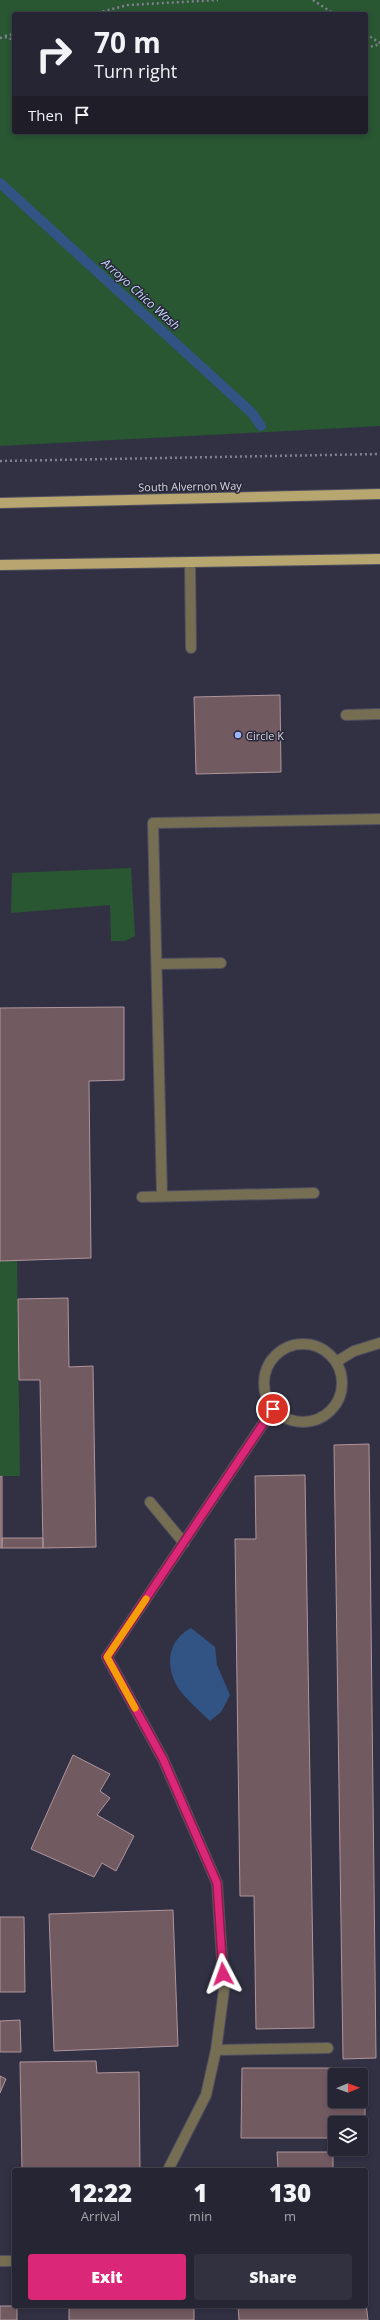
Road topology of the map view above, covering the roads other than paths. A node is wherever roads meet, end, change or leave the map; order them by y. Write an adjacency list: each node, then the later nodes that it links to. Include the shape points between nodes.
1 (380, 494): 2 (main road, South Alvernon Way)
2 (0, 503)
3 (380, 559): 4 (main road)
4 (190, 562): 5 (main road); 6 (lane)
5 (0, 566)
6 (191, 648)
7 (380, 714): 8 (lane)
8 (346, 715)
9 (380, 819): 11 (lane, via 153,823)
10 (221, 963): 11 (lane)
11 (156, 964): 13 (lane)
12 (314, 1193): 13 (lane)
13 (162, 1196): 14 (lane)
14 (142, 1197)
15 (380, 1343): 16 (lane, via 354,1351)
16 (336, 1362): 17 (lane, via 341,1375 342,1391 335,1406 324,1417 307,1422 292,1421); 17 (lane, via 320,1347 301,1344 286,1347 271,1360 263,1384)
17 (273, 1409): 19 (lane)
18 (150, 1502): 19 (lane)
19 (184, 1543): 21 (lane, via 107,1657 163,1759 217,1883 224,1990)
20 (328, 2048): 21 (lane)
21 (216, 2050): 22 (lane, via 206,2095)
22 (169, 2168)
23 (0, 2261): 24 (lane)
24 (12, 2261)

